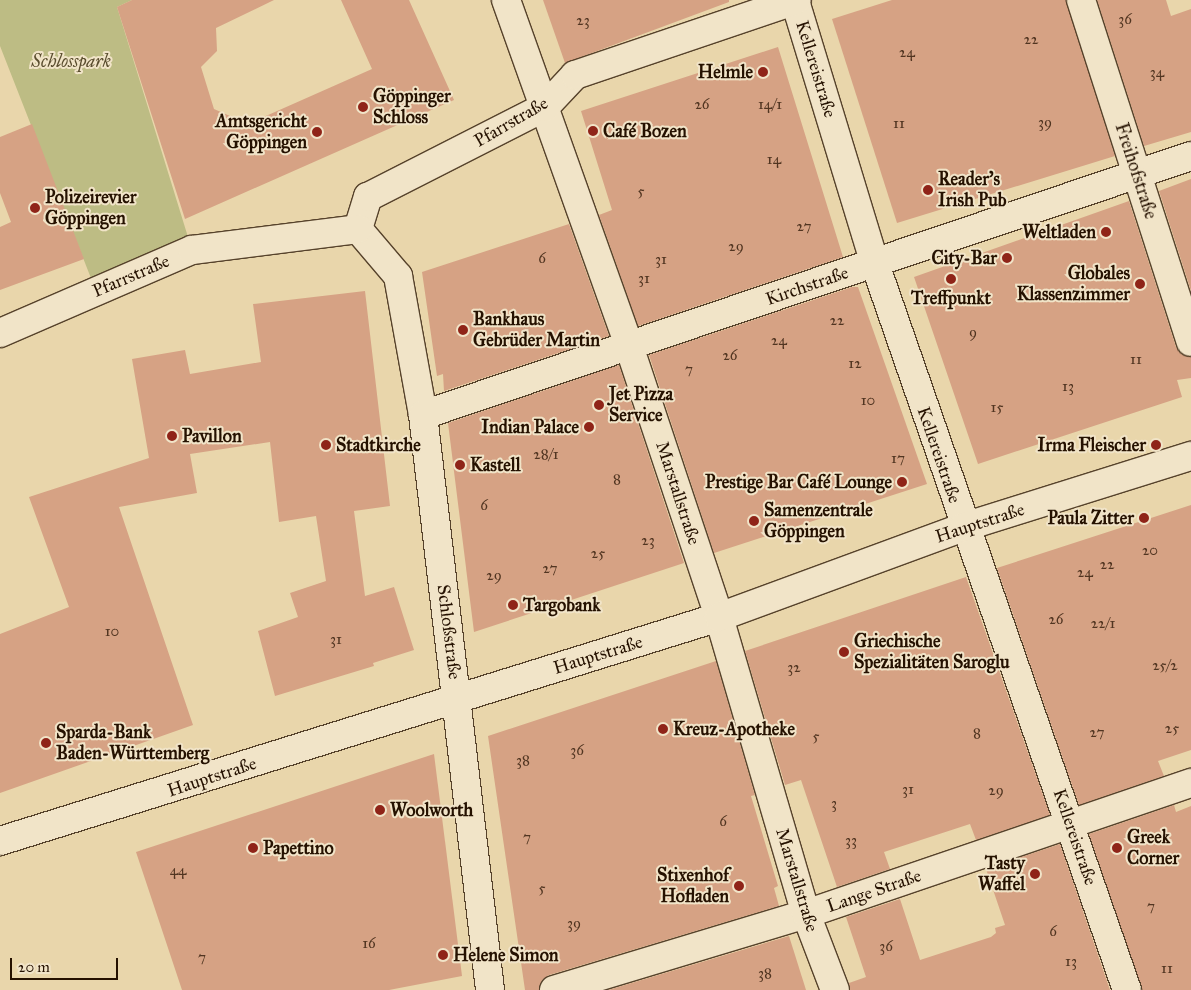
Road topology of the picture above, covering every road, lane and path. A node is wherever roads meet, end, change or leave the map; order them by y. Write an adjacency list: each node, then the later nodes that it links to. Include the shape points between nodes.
1 (506, 0): 4 (street, Marstallstraße)
2 (1081, 0): 6 (street, Freihofstraße)
3 (782, 2): 4 (street, Pfarrstraße, via 575,75); 8 (street, Kellereistraße)
4 (545, 107): 7 (street, Pfarrstraße, via 368,197); 11 (street, Marstallstraße)
5 (1191, 156): 6 (street, Kirchstraße)
6 (1138, 174): 8 (street, Kirchstraße); 10 (street, Freihofstraße)
7 (358, 229): 9 (street, Pfarrstraße, via 192,250); 12 (street, Schloßstraße, via 398,276)
8 (875, 264): 11 (street, Kirchstraße); 14 (street, Kellereistraße)
9 (0, 333)
10 (1191, 342)
11 (629, 346): 12 (street, Kirchstraße); 15 (street, Marstallstraße)
12 (423, 415): 16 (street, Schloßstraße)
13 (1191, 456): 14 (street, Hauptstraße)
14 (964, 527): 15 (street, Hauptstraße); 18 (street, Kellereistraße)
15 (718, 616): 16 (street, Hauptstraße); 20 (street, Marstallstraße)
16 (457, 699): 19 (street, Hauptstraße); 21 (street, Schloßstraße)
17 (1191, 783): 18 (street, Lange Straße)
18 (1070, 822): 20 (street, Lange Straße); 24 (street, Kellereistraße)
19 (0, 841)
20 (806, 914): 22 (street, Lange Straße); 23 (street, Marstallstraße)
21 (490, 990)
22 (554, 990)
23 (835, 990)
24 (1127, 990)

